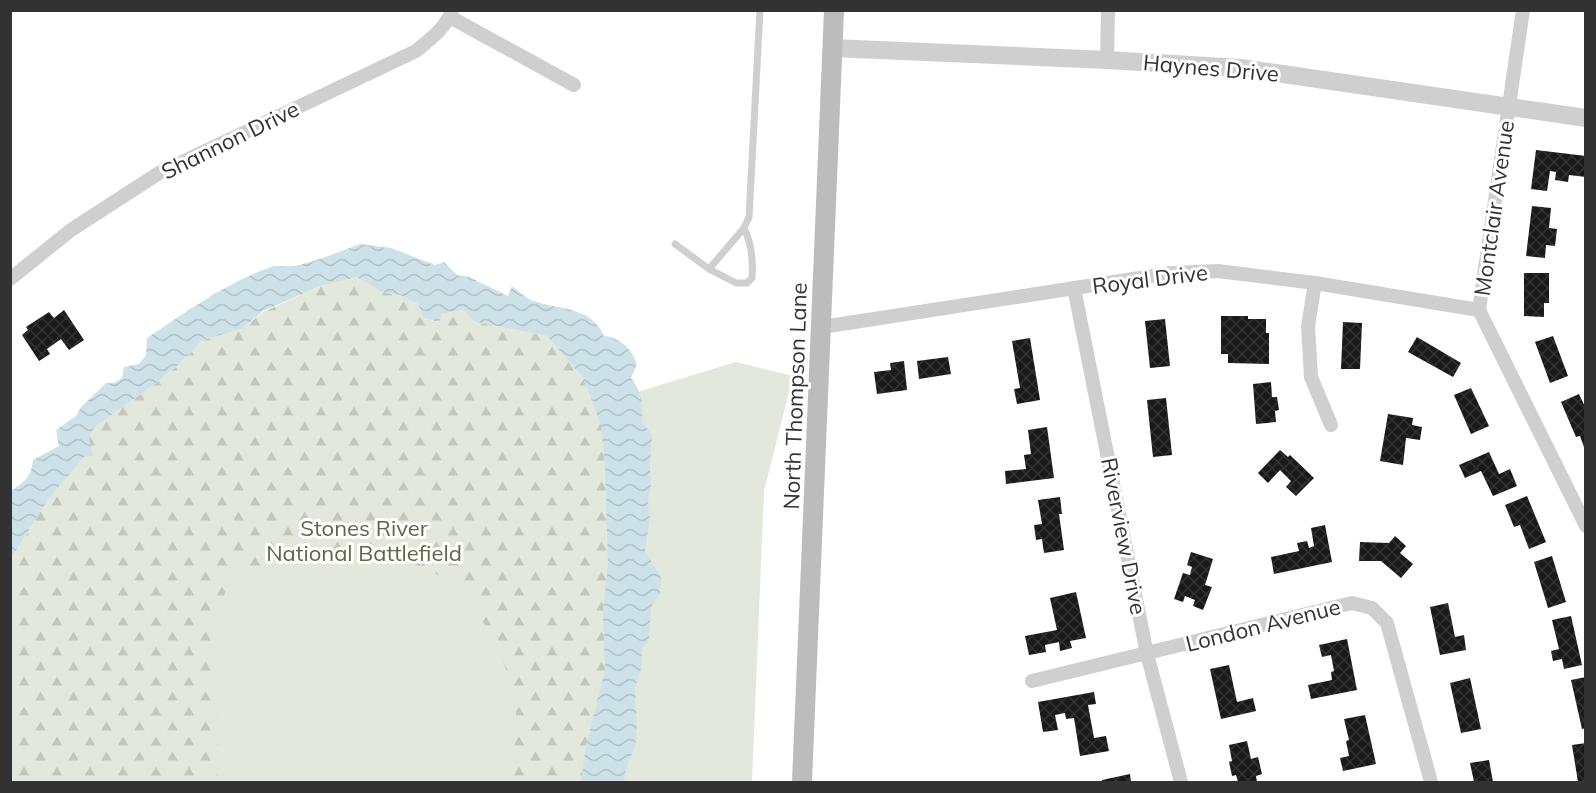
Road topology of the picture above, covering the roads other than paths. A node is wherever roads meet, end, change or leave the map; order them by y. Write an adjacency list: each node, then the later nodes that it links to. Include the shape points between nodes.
1 (760, 10): 11 (lane, via 751,201)
2 (834, 10): 6 (main road, North Thompson Lane)
3 (1108, 10): 7 (street)
4 (1523, 10): 9 (street, Montclair Avenue)
5 (451, 14): 8 (street); 14 (street, Shannon Drive, via 416,51 159,173 70,230)
6 (833, 48): 7 (street, Haynes Drive); 18 (main road, North Thompson Lane)
7 (1107, 60): 9 (street, Haynes Drive, via 1241,68)
8 (574, 85)
9 (1509, 106): 10 (street, Haynes Drive); 17 (street, Montclair Avenue)
10 (1586, 118)
11 (744, 228): 13 (lane); 13 (lane, via 753,257 752,278 747,283 736,283)
12 (675, 244): 13 (lane)
13 (709, 268)
14 (10, 279)
15 (1316, 283): 16 (street, Royal Drive, via 1218,271 1172,273); 17 (street, Royal Drive); 19 (street, via 1308,326 1311,377)
16 (1074, 288): 18 (street, Royal Drive); 21 (street, Riverview Drive)
17 (1479, 310): 20 (street, Montclair Avenue)
18 (822, 327): 23 (main road, North Thompson Lane)
19 (1332, 425)
20 (1586, 526)
21 (1147, 654): 22 (street, London Avenue); 24 (street, Riverview Drive); 25 (street, London Avenue, via 1352,603 1372,608 1387,623)
22 (1032, 681)
23 (802, 783)
24 (1181, 783)
25 (1431, 783)

